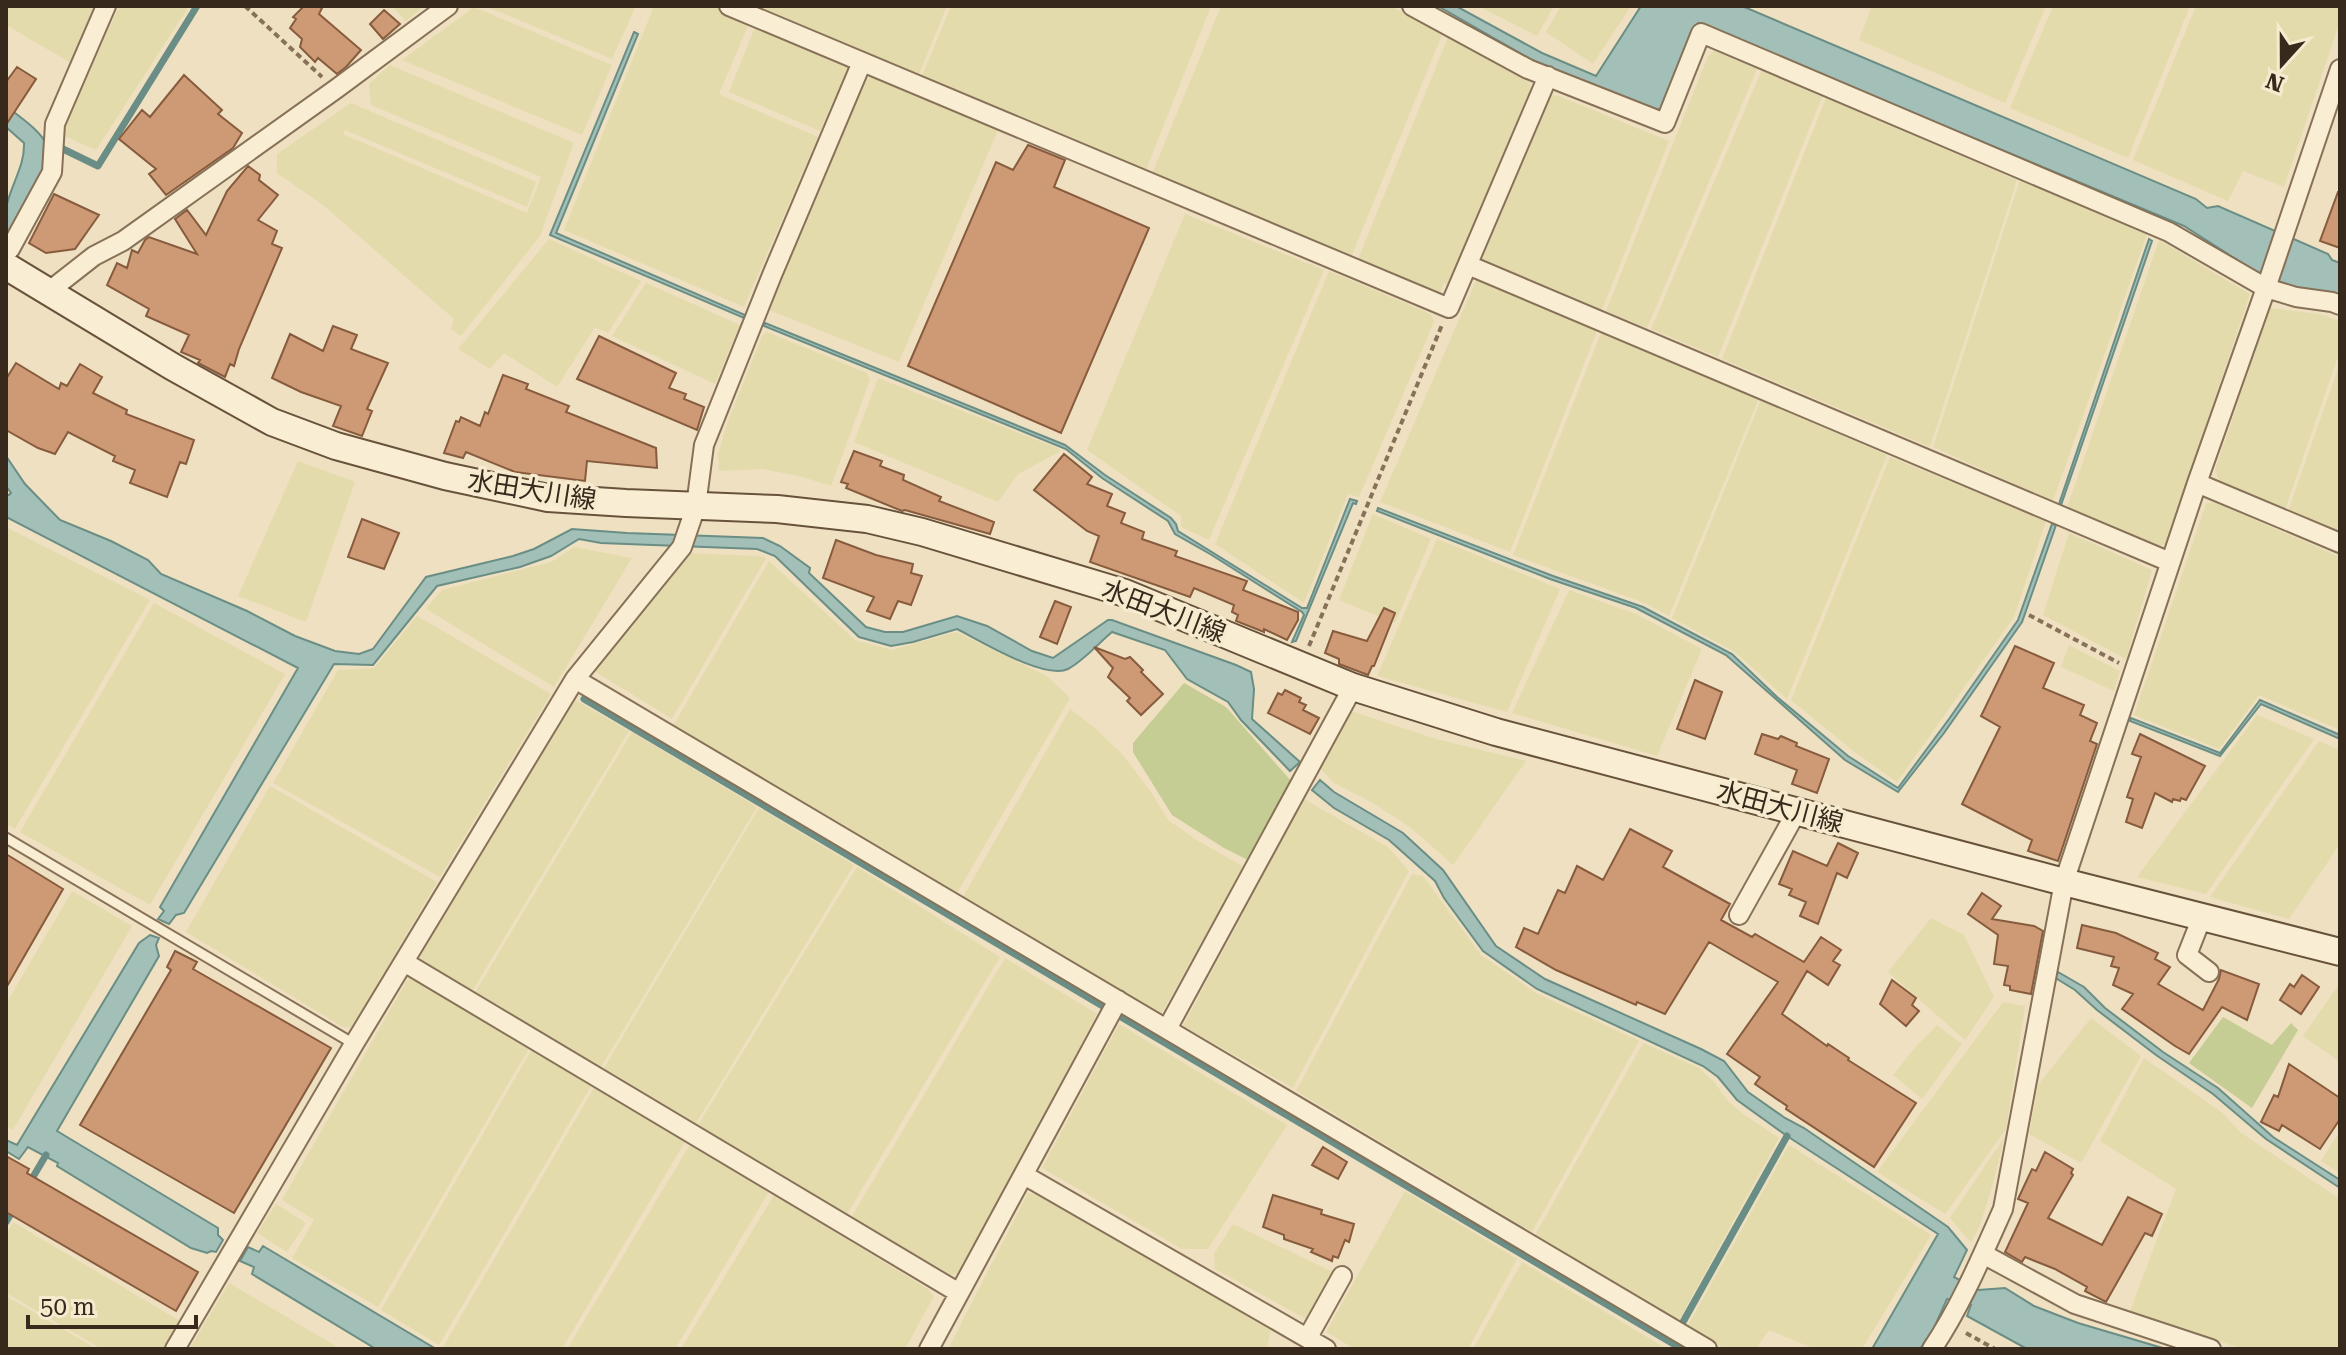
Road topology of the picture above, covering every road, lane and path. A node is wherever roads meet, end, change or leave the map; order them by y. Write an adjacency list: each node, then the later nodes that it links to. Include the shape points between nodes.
1 (106, 6): 10 (street, via 55,124 52,172)
2 (245, 6): 9 (path)
3 (448, 6): 9 (street)
4 (729, 6): 6 (street)
5 (1412, 6): 8 (street)
6 (862, 62): 15 (street); 17 (street, via 704,445)
7 (2340, 69): 12 (street)
8 (1548, 76): 11 (street); 12 (street, via 1665,123 1701,33 2169,232)
9 (336, 89): 13 (street)
10 (8, 258): 13 (main road, 水田大川線)
11 (1468, 265): 15 (street); 19 (street)
12 (2268, 284): 14 (street, via 2296,297); 16 (street)
13 (48, 292): 17 (main road, 水田大川線, via 272,422 336,446 548,498)
14 (2340, 305)
15 (1449, 308): 21 (path)
16 (2197, 483): 18 (street); 19 (street)
17 (696, 506): 21 (main road, 水田大川線, via 867,519 922,532 1125,593); 23 (street, via 685,541)
18 (2340, 543)
19 (2170, 562): 22 (street)
20 (2029, 615): 22 (path)
21 (1302, 664): 24 (main road, 水田大川線)
22 (2135, 672): 27 (street)
23 (575, 679): 31 (street); 33 (street)
24 (1353, 687): 25 (main road, 水田大川線, via 1496,732); 34 (street)
25 (1797, 811): 27 (main road, 水田大川線); 28 (street)
26 (6, 838): 35 (lane)
27 (2064, 882): 29 (main road, 水田大川線); 37 (street, via 2003,1209)
28 (1739, 915)
29 (2202, 917): 30 (main road, 水田大川線); 32 (street, via 2187,955)
30 (2340, 952)
31 (404, 962): 35 (street); 39 (street)
32 (2209, 972)
33 (1118, 1000): 34 (street); 36 (street)
34 (1167, 1029): 45 (street)
35 (354, 1044): 42 (street)
36 (1024, 1175): 39 (street); 41 (street)
37 (1983, 1254): 40 (street); 48 (street, via 2075,1304)
38 (1342, 1276): 41 (street)
39 (959, 1293): 43 (street)
40 (1947, 1325): 46 (street); 47 (path)
41 (1308, 1337): 44 (street)
42 (175, 1349)
43 (929, 1349)
44 (1326, 1349)
45 (1707, 1349)
46 (1932, 1349)
47 (1995, 1349)
48 (2211, 1349)

